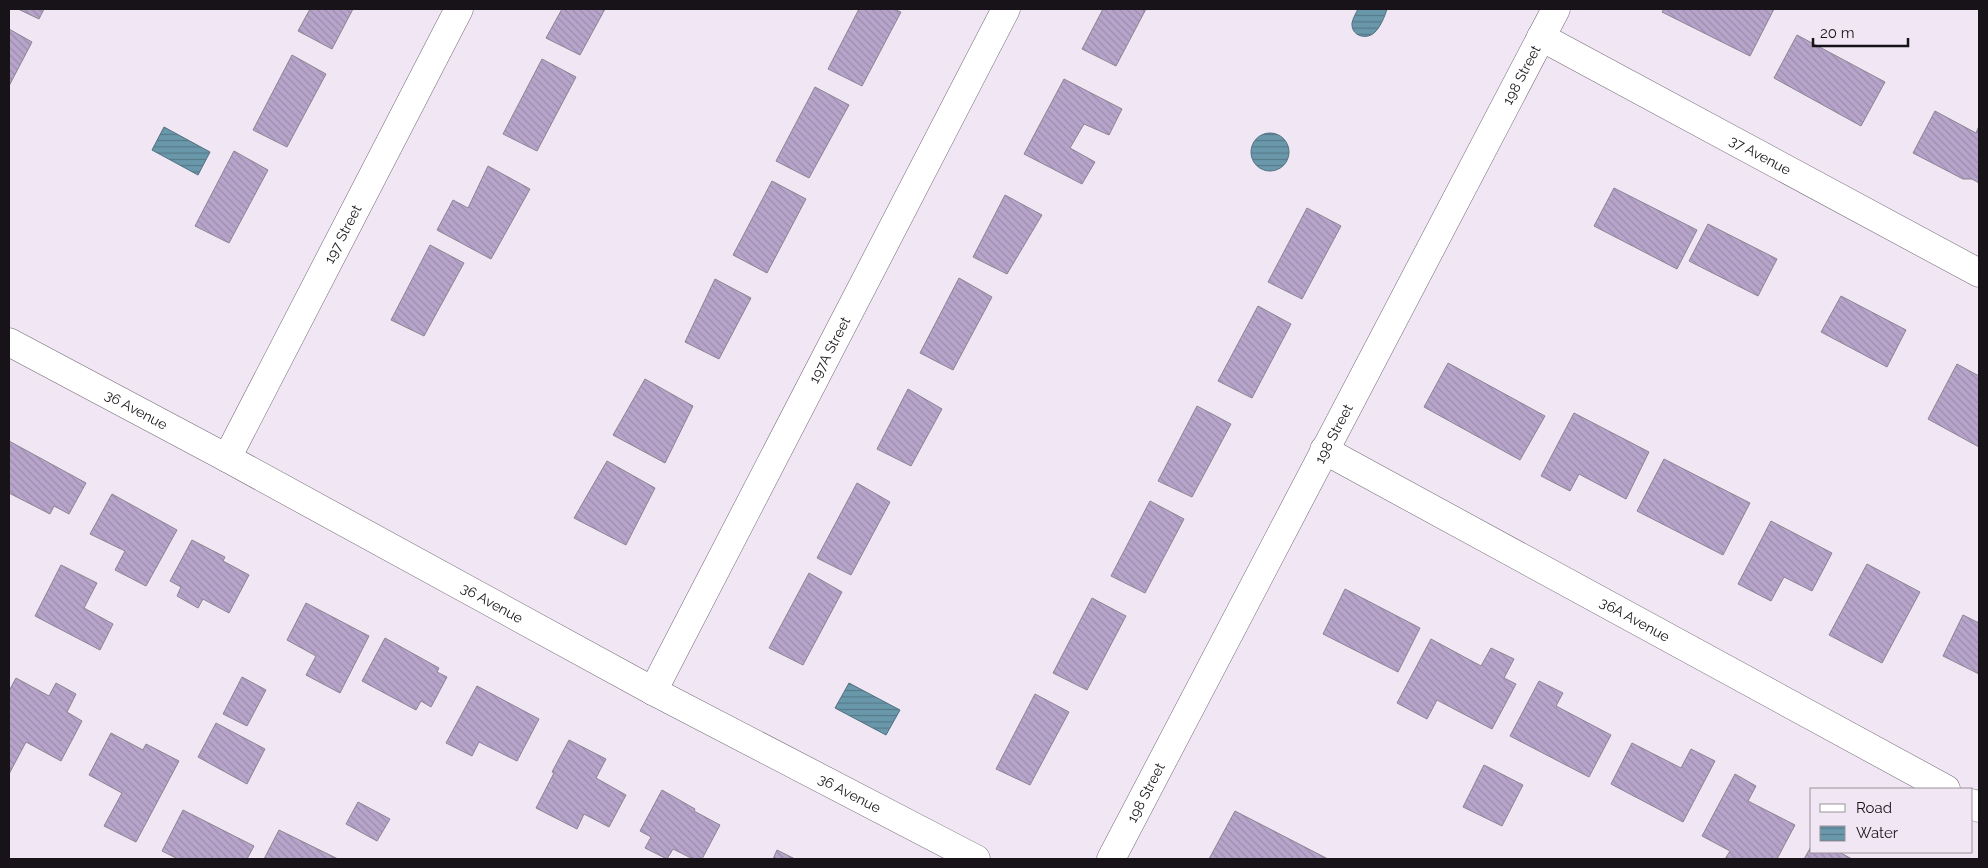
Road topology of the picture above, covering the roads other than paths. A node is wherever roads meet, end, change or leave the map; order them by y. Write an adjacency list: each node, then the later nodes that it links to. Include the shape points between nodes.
1 (459, 9): 8 (street, 197 Street)
2 (1006, 9): 9 (street, 197A Street)
3 (1556, 9): 4 (street, 198 Street)
4 (1541, 38): 5 (street, 37 Avenue); 7 (street, 198 Street)
5 (1979, 273)
6 (9, 342): 8 (street, 36 Avenue)
7 (1324, 450): 10 (street, 36A Avenue); 12 (street, 198 Street)
8 (227, 458): 9 (street, 36 Avenue)
9 (653, 691): 11 (street, 36 Avenue)
10 (1944, 788)
11 (976, 859)
12 (1111, 859)

